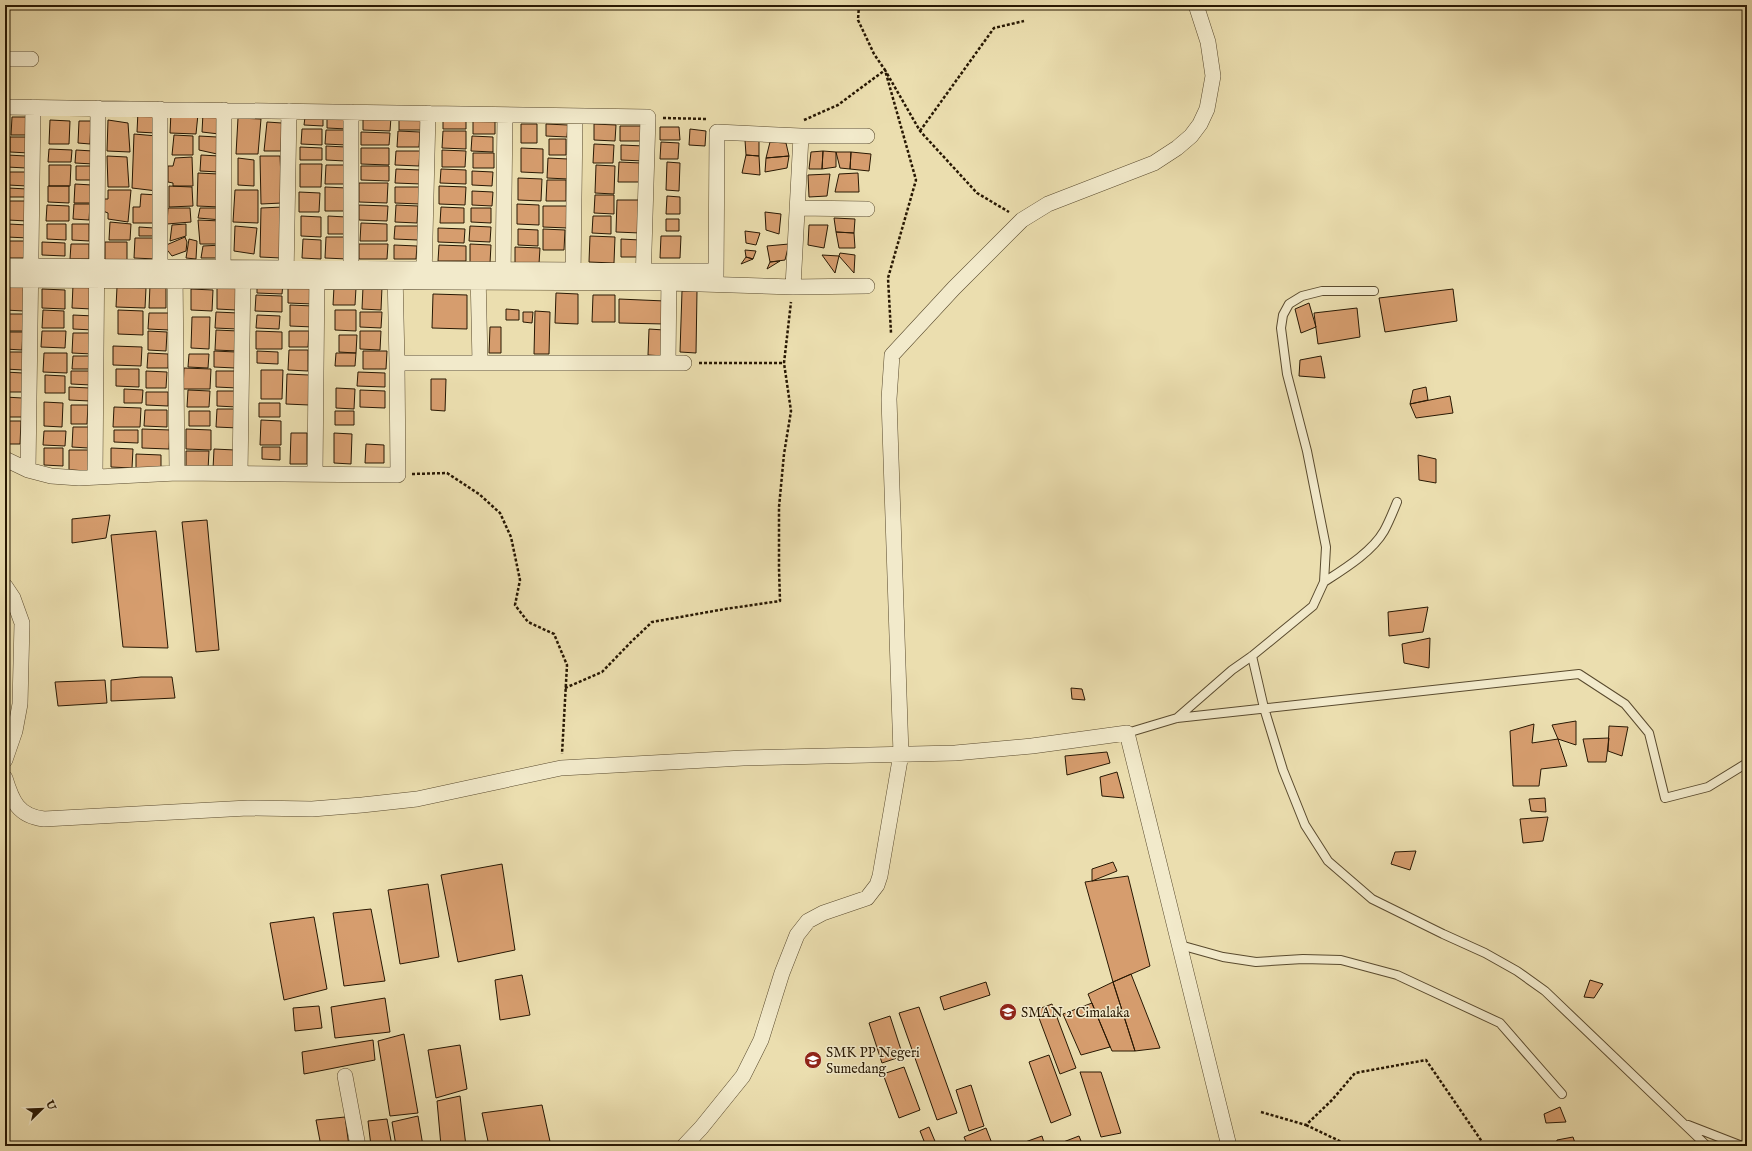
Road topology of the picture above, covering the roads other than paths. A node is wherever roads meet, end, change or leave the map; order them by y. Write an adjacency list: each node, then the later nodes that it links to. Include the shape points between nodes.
1 (1196, 5): 56 (street, via 1208,42 1213,76 1207,109 1191,136 1154,163 1048,204 1022,220 892,355 889,399)
2 (5, 59): 3 (street)
3 (31, 59)
4 (5, 107): 5 (street)
5 (33, 107): 6 (street); 19 (street)
6 (98, 108): 7 (street); 20 (street)
7 (160, 109): 8 (street); 21 (street)
8 (224, 110): 9 (street); 22 (street)
9 (289, 111): 10 (street); 25 (street)
10 (350, 112): 11 (street); 27 (street)
11 (428, 114): 12 (street); 29 (street)
12 (504, 115): 13 (street); 31 (street)
13 (575, 116): 32 (street); 33 (street, via 648,117)
14 (800, 129): 15 (street); 16 (street); 34 (street, via 717,132)
15 (867, 136)
16 (798, 208): 17 (street); 37 (street)
17 (867, 209)
18 (5, 266): 19 (street)
19 (30, 273): 20 (street); 35 (street); 44 (street)
20 (96, 274): 21 (street); 48 (street)
21 (168, 274): 22 (street); 45 (street)
22 (223, 274): 23 (street)
23 (242, 274): 25 (street); 46 (street)
24 (674, 274): 33 (street); 34 (street); 41 (street)
25 (286, 275): 26 (street)
26 (317, 275): 27 (street); 47 (street)
27 (351, 275): 28 (street)
28 (395, 275): 29 (street); 39 (street)
29 (424, 275): 30 (street)
30 (478, 276): 31 (street); 40 (street)
31 (503, 276): 32 (street)
32 (573, 276): 33 (street)
33 (643, 276)
34 (716, 278): 37 (street)
35 (5, 280)
36 (867, 286): 37 (street)
37 (793, 287)
38 (1374, 291): 50 (lane, via 1322,291 1302,296 1289,304 1283,315 1281,328 1287,374 1307,451 1326,548)
39 (397, 363): 40 (street); 47 (street, via 398,475)
40 (480, 363): 41 (street)
41 (668, 363): 42 (street)
42 (684, 363)
43 (5, 459): 44 (street)
44 (28, 470): 48 (street, via 51,476)
45 (177, 473): 46 (street); 48 (street)
46 (240, 474): 47 (street)
47 (315, 474)
48 (95, 477)
49 (1397, 502): 50 (lane, via 1383,532 1367,550)
50 (1324, 582): 52 (lane, via 1313,606)
51 (5, 586): 57 (street, via 14,598 22,623 20,704 15,731)
52 (1252, 656): 53 (lane); 54 (lane)
53 (1264, 708): 54 (lane); 58 (lane, via 1579,674 1625,704 1650,733 1665,798 1708,787); 63 (lane, via 1283,770 1306,824 1328,861 1372,899 1485,953 1545,991)
54 (1177, 718): 55 (lane)
55 (1127, 733): 56 (street, via 970,752); 60 (street)
56 (901, 754): 59 (street, via 743,758 561,768 462,790 386,803 312,809 248,808 44,819 31,818 19,809 9,793); 65 (street, via 877,885 867,898 822,913 808,921 797,935 760,1040 743,1076)
57 (5, 760)
58 (1747, 763)
59 (5, 778)
60 (1180, 945): 62 (lane, via 1223,957 1256,962 1341,960 1397,975 1500,1023); 66 (street)
61 (345, 1076): 64 (street)
62 (1562, 1094)
63 (1683, 1123): 67 (lane); 68 (lane)
64 (358, 1146)
65 (684, 1146)
66 (1229, 1146)
67 (1707, 1146)
68 (1742, 1146)

